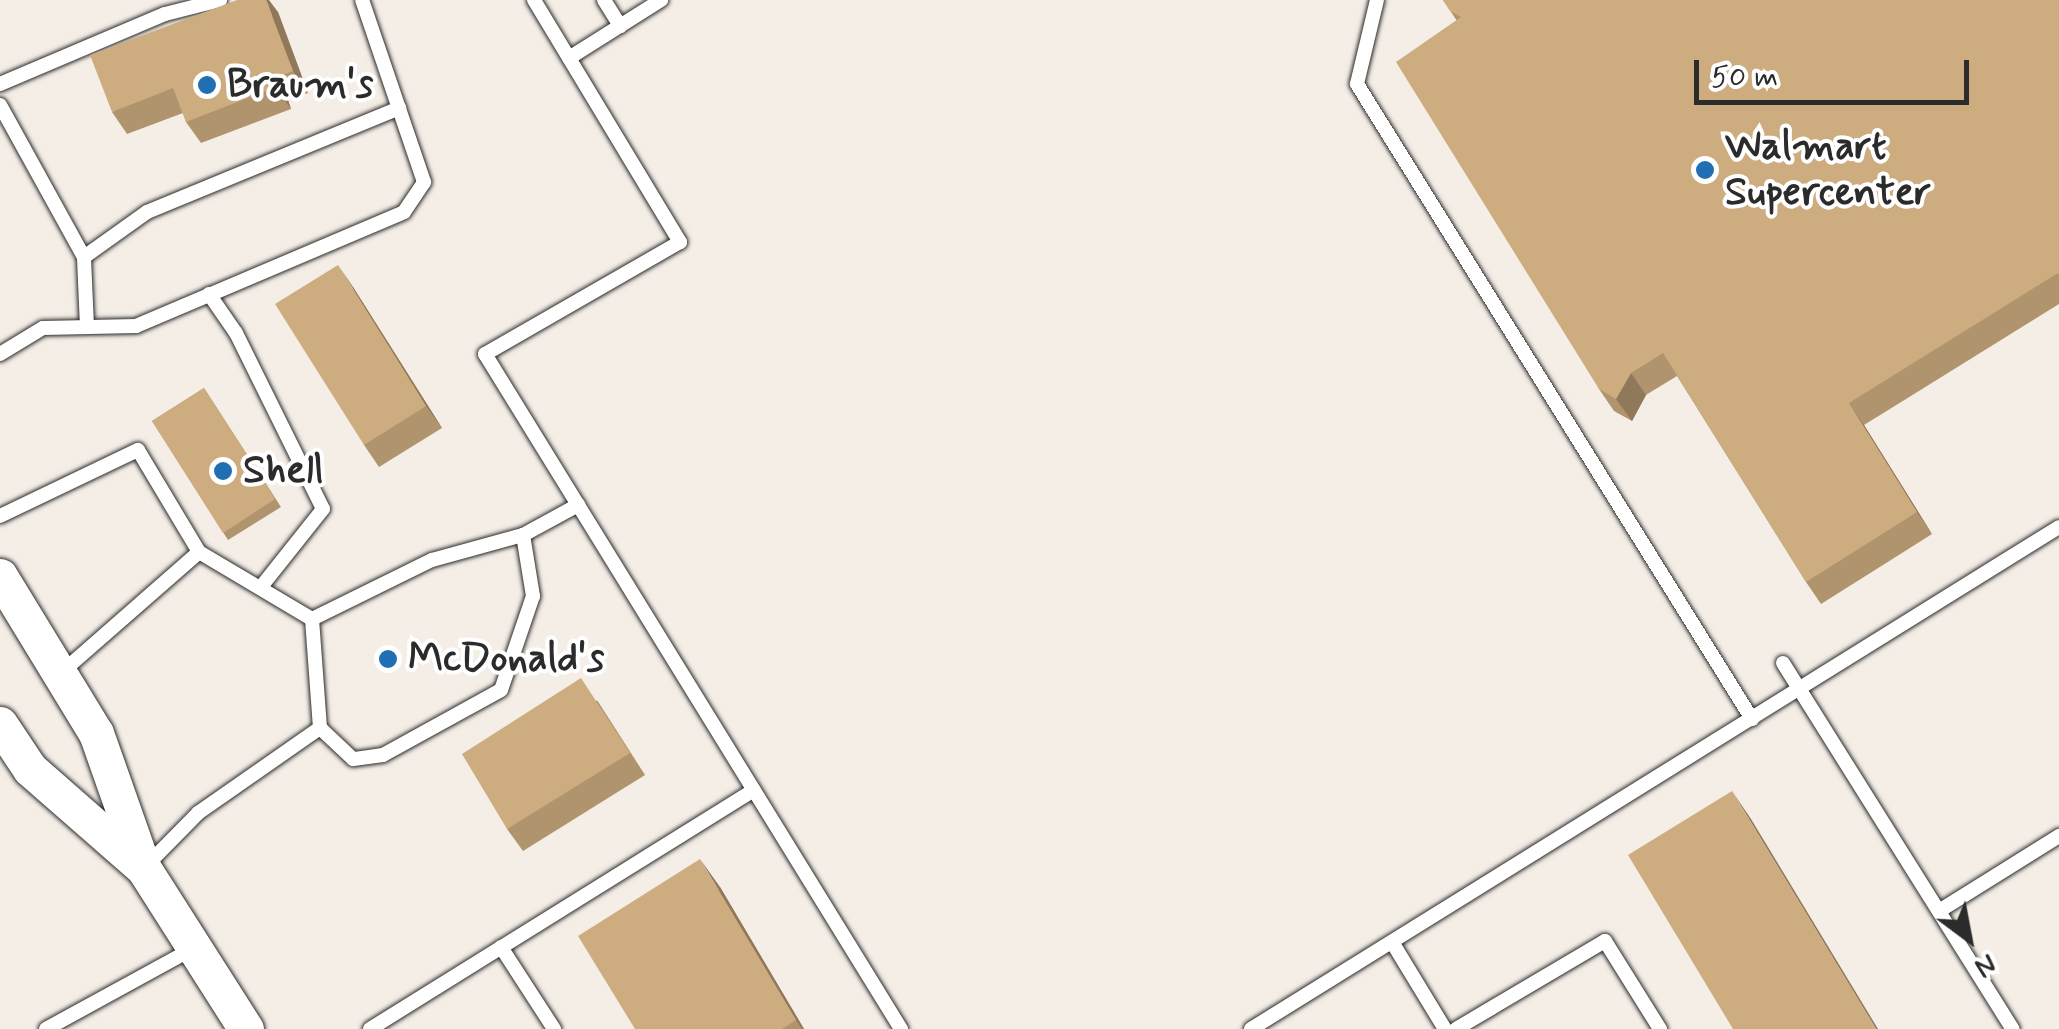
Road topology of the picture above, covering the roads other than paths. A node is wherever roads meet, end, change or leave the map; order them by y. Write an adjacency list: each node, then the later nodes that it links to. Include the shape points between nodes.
1 (220, 0): 9 (lane, via 165,14)
2 (362, 0): 11 (lane)
3 (534, 0): 8 (lane)
4 (604, 0): 7 (lane)
5 (662, 0): 7 (lane)
6 (1378, 0): 27 (lane, via 1358,84)
7 (620, 26): 8 (lane)
8 (569, 58): 16 (lane, via 680,242 485,354)
9 (0, 84)
10 (0, 105): 12 (lane)
11 (399, 108): 12 (lane, via 147,212); 13 (lane, via 424,182 404,212)
12 (84, 256): 14 (lane)
13 (209, 294): 14 (lane, via 136,326); 22 (lane, via 236,333 323,509)
14 (87, 328): 15 (lane, via 43,328)
15 (0, 354)
16 (578, 505): 19 (lane); 30 (lane)
17 (0, 516): 20 (lane, via 138,450)
18 (2059, 526): 26 (lane)
19 (523, 535): 23 (lane, via 432,560); 29 (lane, via 533,596 501,690 383,755 353,759)
20 (199, 552): 22 (lane); 25 (lane)
21 (0, 576): 25 (street)
22 (261, 587): 23 (lane)
23 (312, 619): 29 (lane)
24 (1783, 663): 26 (lane)
25 (60, 674): 32 (street, via 96,733)
26 (1800, 690): 27 (lane); 33 (lane)
27 (1752, 719): 34 (lane)
28 (0, 724): 32 (street, via 30,769)
29 (320, 728): 32 (lane, via 198,813)
30 (754, 790): 35 (lane); 41 (lane)
31 (2059, 836): 33 (lane)
32 (144, 869): 36 (street)
33 (1939, 911): 46 (lane)
34 (1392, 942): 42 (lane); 43 (lane)
35 (501, 947): 39 (lane); 40 (lane)
36 (194, 948): 37 (lane); 38 (street)
37 (46, 1029)
38 (246, 1029)
39 (370, 1029)
40 (554, 1029)
41 (901, 1029)
42 (1252, 1029)
43 (1444, 1029)
44 (1456, 1029): 45 (lane, via 1606,941)
45 (1660, 1029)
46 (2013, 1029)

